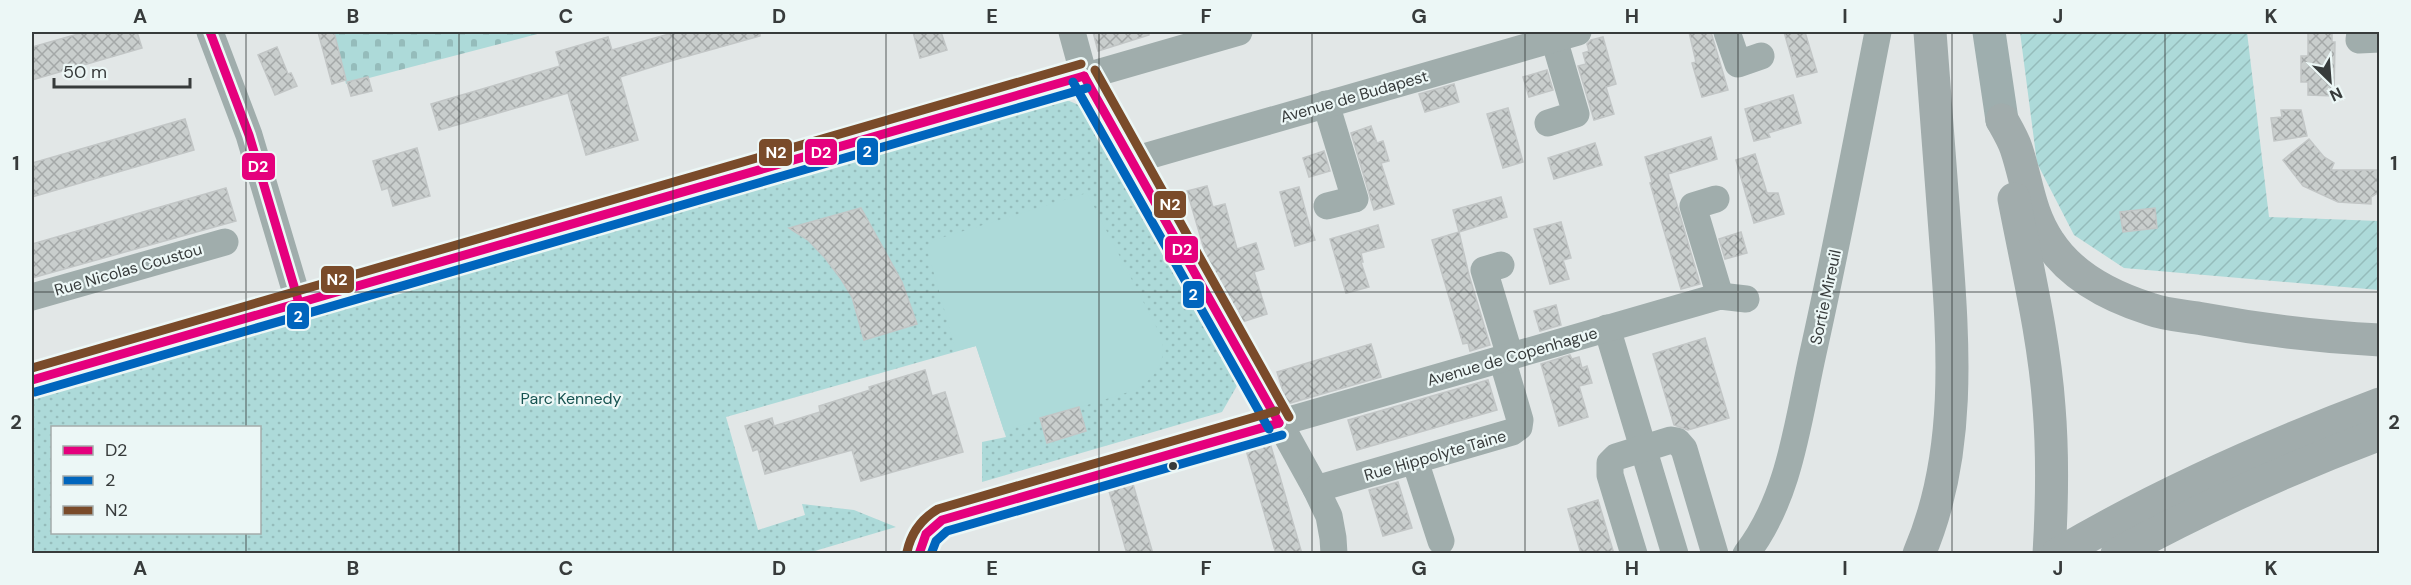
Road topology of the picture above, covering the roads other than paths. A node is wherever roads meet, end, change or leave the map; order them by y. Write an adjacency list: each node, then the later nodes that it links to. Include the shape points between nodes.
1 (210, 32): 23 (street, via 249,135)
2 (1072, 32): 13 (street)
3 (1239, 32): 13 (street)
4 (1727, 32): 12 (street, via 1738,64)
5 (1878, 32): 40 (street, Sortie Mireuil, via 1792,446 1773,510)
6 (1930, 32): 41 (highway, via 1951,336 1951,423 1944,477)
7 (1989, 32): 15 (main road)
8 (2360, 32): 10 (street, via 2360,40)
9 (1566, 35): 11 (street, Avenue de Budapest); 16 (street, via 1576,114)
10 (2379, 39)
11 (1502, 42): 14 (street, Avenue de Budapest)
12 (1761, 56)
13 (1084, 76): 17 (street); 23 (street)
14 (1326, 104): 17 (street, Avenue de Budapest); 19 (street, via 1355,199)
15 (2002, 120): 25 (highway, via 2016,147 2026,191 2049,243 2075,270 2100,288 2151,310 2256,329); 42 (highway, via 2049,406)
16 (1548, 123)
17 (1130, 162): 29 (street)
18 (1716, 199): 24 (street, Avenue de Copenhague, via 1693,206 1733,297)
19 (1327, 206)
20 (225, 242): 22 (street, Rue Nicolas Coustou)
21 (1501, 265): 26 (street, via 1484,270)
22 (32, 297)
23 (298, 303): 27 (street)
24 (1607, 328): 26 (street, Avenue de Copenhague); 31 (street)
25 (2379, 340)
26 (1506, 357): 29 (street, Avenue de Copenhague); 32 (street, Rue Hippolyte Taine, via 1519,427)
27 (32, 380)
28 (2379, 404): 43 (highway, via 2175,490)
29 (1280, 423): 33 (street); 35 (street, Avenue de Copenhague, via 942,520 931,527)
30 (2379, 434): 44 (highway, via 2219,501)
31 (1642, 447): 37 (street, via 1616,457 1610,464); 38 (street); 39 (street, via 1671,440 1684,449)
32 (1415, 461): 33 (street, Rue Hippolyte Taine); 34 (street)
33 (1316, 489): 36 (street, via 1329,516)
34 (1441, 540)
35 (921, 547)
36 (1334, 554)
37 (1634, 554)
38 (1675, 554)
39 (1715, 554)
40 (1746, 554)
41 (1919, 554)
42 (2049, 554)
43 (2058, 554)
44 (2117, 554)

